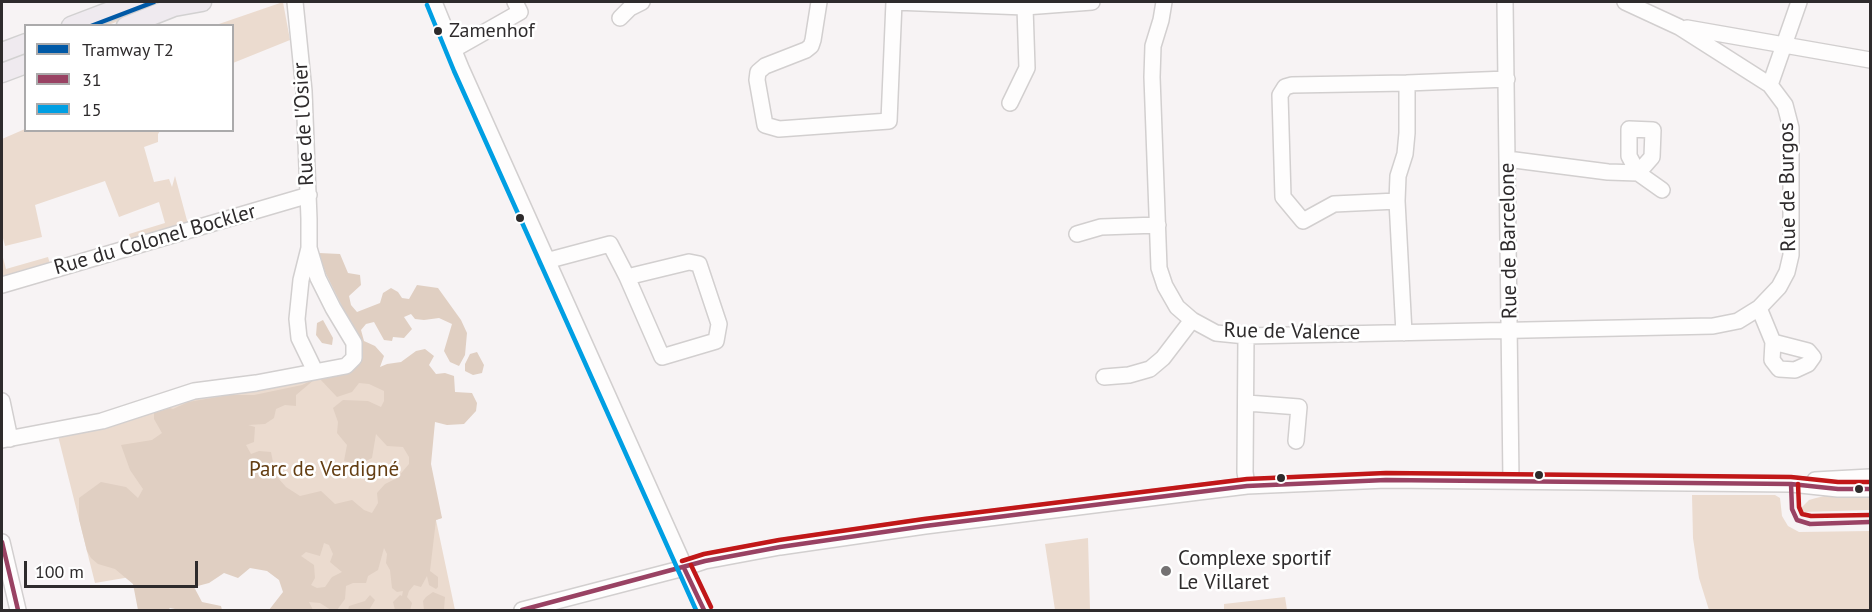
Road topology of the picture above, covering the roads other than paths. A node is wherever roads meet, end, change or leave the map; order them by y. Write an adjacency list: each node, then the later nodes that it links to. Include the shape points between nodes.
1 (134, 2): 17 (main road)
2 (202, 2): 18 (main road, via 174,7)
3 (294, 2): 33 (street, Rue de l'Osier, via 304,91)
4 (434, 2): 22 (street)
5 (514, 2): 22 (street, via 520,12)
6 (642, 2): 16 (street)
7 (819, 2): 8 (street, via 811,45 758,72 765,125 779,129 889,121)
8 (894, 2): 15 (street)
9 (1083, 2): 15 (street)
10 (1164, 2): 35 (street, Rue de Valence, via 1153,46 1152,77)
11 (1505, 2): 27 (street, Rue de Barcelone)
12 (1625, 2): 14 (street, Rue de Burgos)
13 (1799, 2): 21 (street)
14 (1642, 6): 19 (street, Rue de Burgos)
15 (1024, 7): 30 (street, via 1027,68)
16 (620, 18)
17 (76, 24)
18 (131, 24)
19 (1679, 27): 21 (street); 29 (street, Rue de Burgos)
20 (24, 44): 23 (main road)
21 (1784, 45): 24 (street); 29 (street)
22 (453, 50): 38 (street)
23 (2, 52)
24 (1870, 60)
25 (24, 65): 26 (main road)
26 (2, 73)
27 (1507, 79): 28 (street); 31 (street, Rue de Barcelone)
28 (1407, 82): 34 (street, via 1407,133); 34 (street, via 1292,84 1280,95 1283,197 1304,221 1334,204)
29 (1770, 85): 41 (street, Rue de Burgos, via 1785,105 1791,128 1791,255 1779,287)
30 (1010, 103)
31 (1507, 159): 32 (street, via 1638,173); 43 (street, Rue de Barcelone)
32 (1662, 190)
33 (309, 195): 37 (street, Rue de l'Osier); 40 (street, Rue du Colonel Bockler)
34 (1397, 201): 44 (street)
35 (1158, 225): 36 (street, via 1101,227); 42 (street, Rue de Valence, via 1159,268 1165,286 1177,307)
36 (1077, 234)
37 (309, 248): 47 (street, Rue de l'Osier, via 297,319 299,338); 47 (street, Rue de l'Osier, via 318,278 355,347 354,358 346,366)
38 (546, 261): 39 (street, via 610,244); 59 (street)
39 (627, 277): 39 (street, via 662,357 716,341 718,324 699,264 689,262)
40 (2, 285)
41 (1759, 308): 43 (street, Rue de Burgos, via 1738,321 1713,326); 46 (street)
42 (1192, 320): 45 (street, Rue de Valence, via 1216,333); 48 (street, via 1150,369)
43 (1510, 331): 44 (street, Rue de Valence); 54 (street, Rue de Barcelone)
44 (1404, 333): 45 (street, Rue de Valence)
45 (1246, 336): 50 (street)
46 (1773, 342)
47 (315, 371): 51 (street, via 194,391 102,421)
48 (1104, 377)
49 (2, 401): 51 (street)
50 (1247, 404): 52 (street, via 1299,408); 56 (street)
51 (6, 439)
52 (1296, 441)
53 (1870, 477): 55 (street)
54 (1511, 481): 55 (street); 56 (street, via 1386,480)
55 (1791, 484): 57 (street)
56 (1248, 486): 59 (street, via 780,547)
57 (1870, 489)
58 (2, 542): 60 (street)
59 (684, 568): 61 (street); 62 (street)
60 (18, 610)
61 (522, 610)
62 (704, 610)

